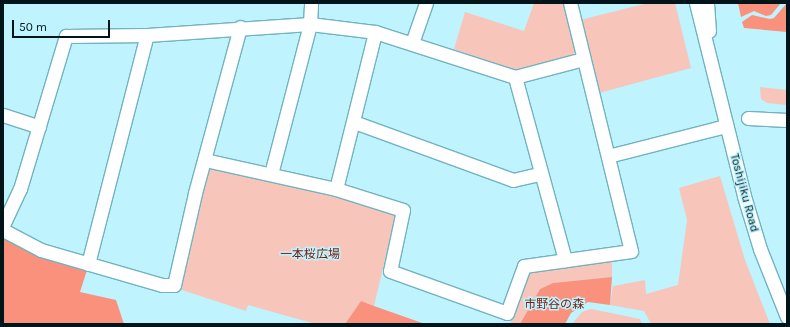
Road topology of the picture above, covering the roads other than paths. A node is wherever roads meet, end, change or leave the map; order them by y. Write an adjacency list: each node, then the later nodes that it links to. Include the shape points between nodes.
1 (311, 3): 6 (street)
2 (426, 3): 10 (street)
3 (570, 3): 11 (street)
4 (696, 3): 12 (street, Toshijiku Road)
5 (707, 3): 12 (street, Toshijiku Road)
6 (310, 24): 7 (street); 8 (street); 22 (street)
7 (240, 27): 9 (street); 21 (street)
8 (375, 32): 10 (street); 17 (street)
9 (147, 35): 19 (street, via 66,36); 28 (street)
10 (412, 43): 13 (street)
11 (583, 58): 13 (street); 20 (street)
12 (712, 66): 18 (street, Toshijiku Road)
13 (515, 77): 23 (street)
14 (3, 115): 19 (street)
15 (748, 118): 16 (street)
16 (787, 120)
17 (354, 122): 23 (street, via 513,180); 24 (street)
18 (726, 126): 20 (street); 29 (street, Toshijiku Road, via 760,249)
19 (39, 127): 25 (street, via 20,189)
20 (608, 156): 27 (street, via 631,251)
21 (204, 160): 22 (street); 28 (street, via 174,285 162,285)
22 (271, 174): 24 (street)
23 (540, 174): 27 (street)
24 (336, 189): 27 (street, via 403,210 390,271 507,313 524,266)
25 (3, 225)
26 (3, 230): 28 (street, via 41,250)
27 (564, 260)
28 (88, 264)
29 (787, 317)

